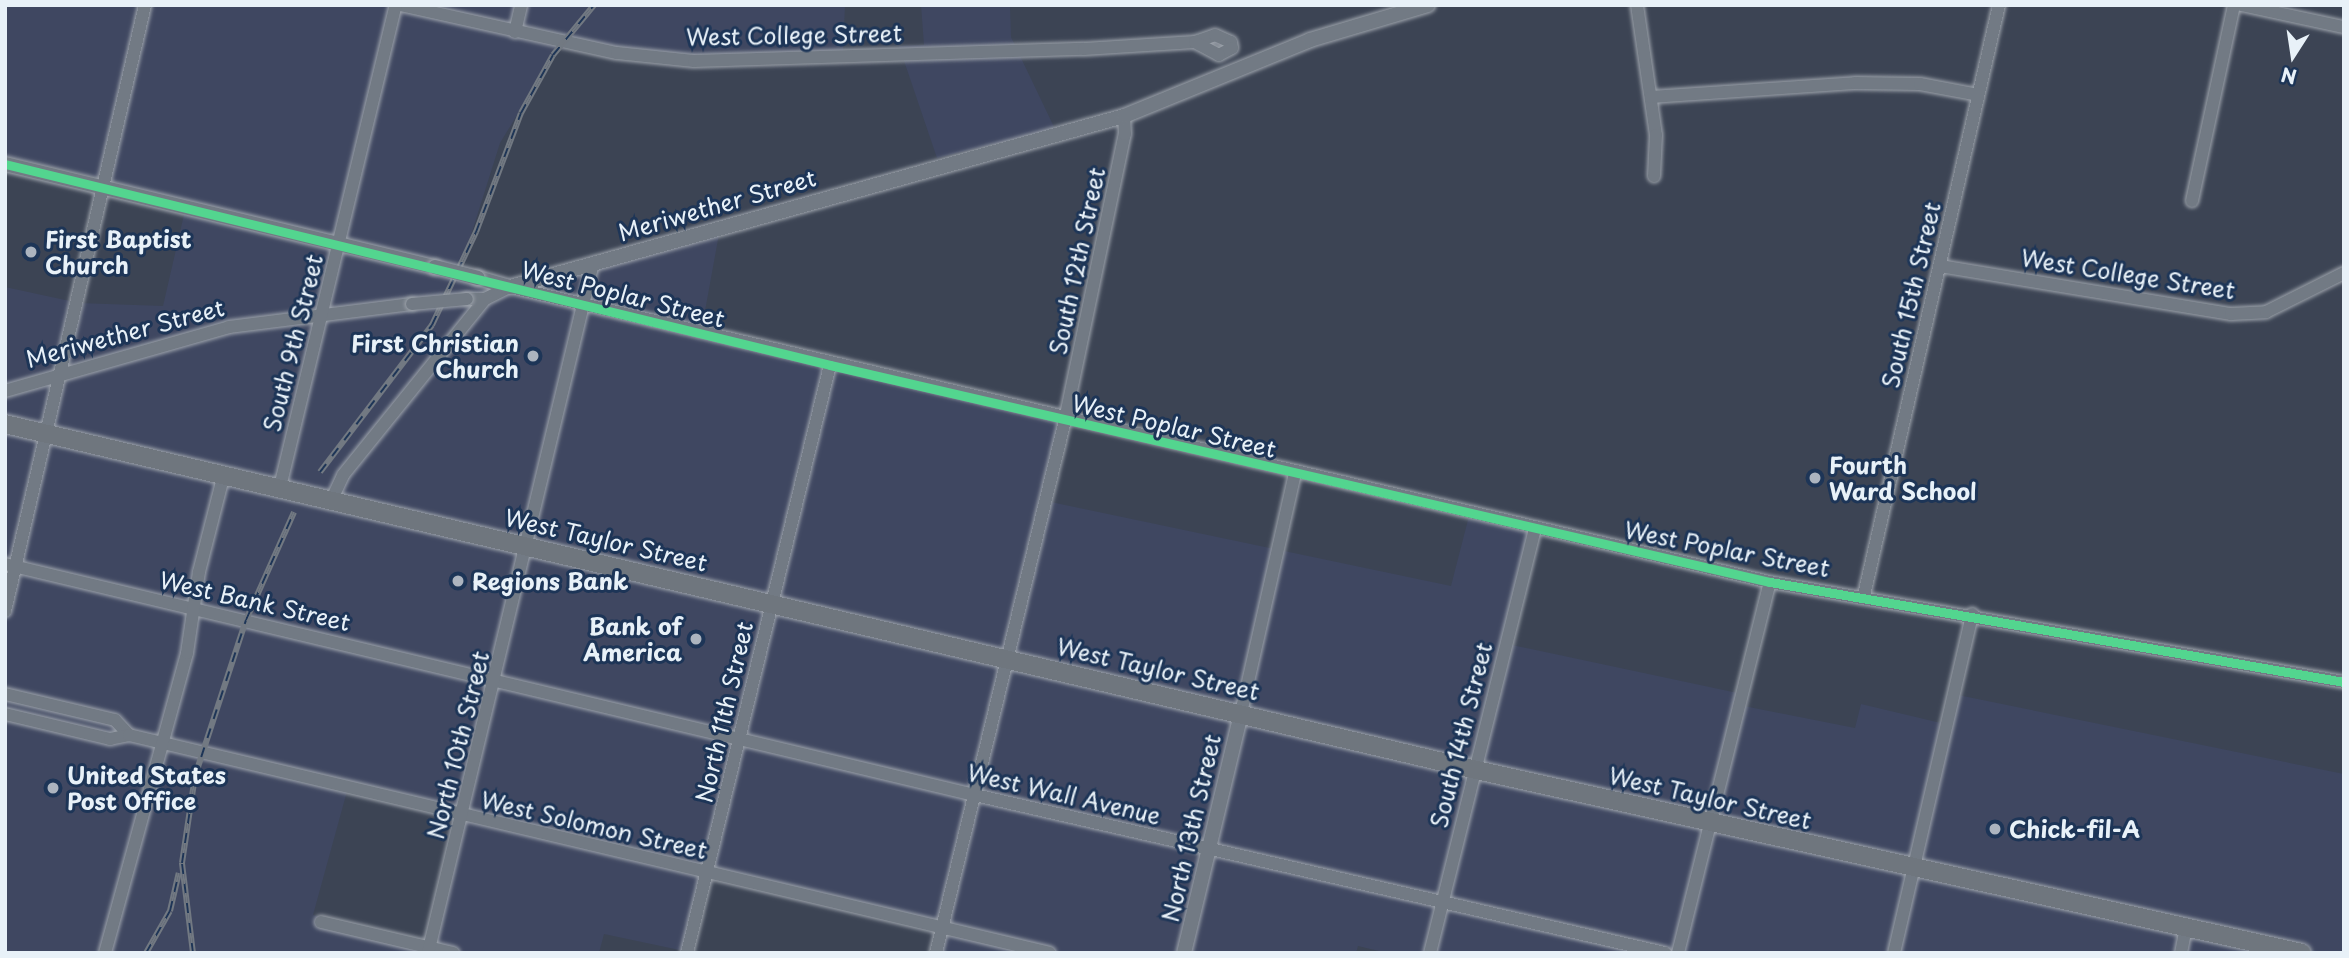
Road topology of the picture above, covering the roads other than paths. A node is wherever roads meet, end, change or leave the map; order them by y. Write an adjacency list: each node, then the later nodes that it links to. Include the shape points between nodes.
1 (145, 5): 17 (street)
2 (398, 5): 10 (street, West College Street); 19 (street, South 9th Street)
3 (521, 5): 10 (street)
4 (1428, 5): 14 (street, Meriwether Street, via 1310,40)
5 (1637, 5): 13 (street)
6 (1998, 5): 12 (street, South 15th Street)
7 (2234, 5): 18 (street)
8 (2241, 5): 9 (street)
9 (2344, 27)
10 (515, 32): 11 (street, West College Street, via 617,53 694,61)
11 (1195, 42)
12 (1978, 95): 13 (street, via 1920,84 1866,83); 21 (street, South 15th Street)
13 (1651, 97): 16 (street)
14 (1124, 116): 20 (street, Meriwether Street); 30 (street, South 12th Street, via 1125,134)
15 (5, 164): 17 (street, West Poplar Street)
16 (1654, 176)
17 (104, 187): 19 (street, West Poplar Street); 28 (street)
18 (2192, 201)
19 (339, 244): 23 (street, West Poplar Street, bridge); 26 (street, South 9th Street)
20 (593, 263): 23 (street, Meriwether Street); 25 (street)
21 (1940, 266): 22 (street, West College Street, via 2231,314 2266,312); 41 (street, South 15th Street)
22 (2344, 272)
23 (510, 287): 24 (street, Meriwether Street); 25 (street, West Poplar Street)
24 (485, 299): 26 (street, Meriwether Street, bridge); 36 (street, via 344,475)
25 (583, 304): 27 (street, West Poplar Street); 38 (street, North 10th Street)
26 (321, 313): 28 (street, Meriwether Street, via 216,330); 35 (street, South 9th Street)
27 (830, 365): 30 (street, West Poplar Street); 42 (street, North 11th Street)
28 (60, 374): 29 (street, Meriwether Street); 32 (street)
29 (5, 391)
30 (1065, 421): 34 (street, West Poplar Street); 46 (street, South 12th Street)
31 (5, 424): 32 (main road, West Taylor Street)
32 (47, 434): 33 (main road, West Taylor Street); 39 (street)
33 (224, 474): 35 (main road, West Taylor Street); 43 (street)
34 (1296, 474): 37 (street, West Poplar Street); 50 (street)
35 (280, 487): 36 (main road, West Taylor Street)
36 (332, 499): 38 (main road, West Taylor Street)
37 (1535, 528): 40 (street, West Poplar Street); 55 (street, South 14th Street)
38 (526, 547): 42 (main road, West Taylor Street); 47 (street, North 10th Street)
39 (11, 565): 43 (street, West Bank Street); 44 (street)
40 (1770, 582): 41 (street, West Poplar Street); 58 (street)
41 (1864, 595): 45 (street, West Poplar Street)
42 (771, 604): 46 (main road, West Taylor Street); 53 (street, North 11th Street)
43 (194, 609): 47 (street, West Bank Street); 54 (street)
44 (5, 611)
45 (1972, 614): 48 (street, West Poplar Street); 60 (street)
46 (1006, 659): 50 (main road, West Taylor Street); 56 (street, South 12th Street)
47 (495, 680): 53 (street, West Wall Avenue); 57 (street, North 10th Street)
48 (2344, 682)
49 (5, 694): 52 (street, West Solomon Street, via 115,720)
50 (1241, 713): 55 (main road, West Taylor Street); 59 (street, North 13th Street)
51 (5, 714): 52 (street, West Solomon Street, via 110,739)
52 (128, 734): 54 (street, West Solomon Street)
53 (739, 738): 56 (street, West Wall Avenue); 61 (street, North 11th Street)
54 (160, 743): 57 (street, West Solomon Street); 67 (street)
55 (1472, 769): 58 (main road, West Taylor Street); 62 (street, South 14th Street)
56 (975, 795): 59 (street, West Wall Avenue); 64 (street, South 12th Street)
57 (462, 816): 61 (street, West Solomon Street); 66 (street, North 10th Street)
58 (1711, 823): 60 (main road, West Taylor Street); 75 (street)
59 (1209, 849): 62 (street, West Wall Avenue); 72 (street, North 13th Street)
60 (1913, 869): 65 (main road, West Taylor Street); 76 (street)
61 (707, 872): 64 (street, West Solomon Street); 69 (street, North 11th Street)
62 (1442, 902): 73 (street, South 14th Street); 74 (street, West Wall Avenue)
63 (321, 922): 66 (street)
64 (942, 927): 70 (street, South 12th Street); 71 (street, West Solomon Street)
65 (2186, 928): 77 (street); 78 (main road, West Taylor Street)
66 (429, 950): 68 (street)
67 (105, 953)
68 (453, 953)
69 (687, 953)
70 (936, 953)
71 (1050, 953)
72 (1184, 953)
73 (1430, 953)
74 (1665, 953)
75 (1678, 953)
76 (1894, 953)
77 (2181, 953)
78 (2302, 953)

